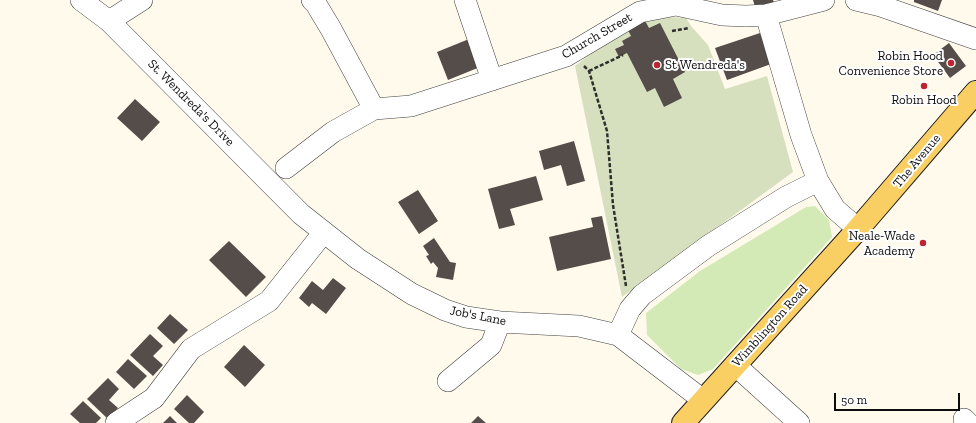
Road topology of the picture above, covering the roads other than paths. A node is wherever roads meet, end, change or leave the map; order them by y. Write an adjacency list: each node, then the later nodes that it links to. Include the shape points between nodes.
1 (81, 0): 8 (street, St. Wendreda's Drive)
2 (142, 0): 8 (street)
3 (312, 0): 12 (street, via 331,29)
4 (465, 0): 10 (street)
5 (824, 0): 7 (street, Church Street)
6 (860, 0): 9 (street)
7 (766, 14): 10 (street, Church Street, via 722,15 676,5 647,10 566,56); 14 (street, via 801,135)
8 (109, 21): 15 (street, St. Wendreda's Drive)
9 (976, 39)
10 (492, 80): 12 (street, Church Street, via 411,106)
11 (976, 92): 16 (main road, The Avenue)
12 (374, 109): 13 (street, via 333,132)
13 (286, 168)
14 (818, 181): 16 (street, via 835,209); 19 (street, via 786,197 708,246 642,295 630,309)
15 (271, 186): 17 (street, Job's Lane, via 300,214)
16 (858, 229): 20 (main road, Wimblington Road)
17 (324, 232): 18 (street, Job's Lane, via 358,259 412,294 466,317); 23 (street, via 269,301 191,349 154,398)
18 (500, 322): 19 (street, Job's Lane, via 579,326); 21 (street, via 491,345)
19 (618, 336): 22 (street, Job's Lane)
20 (735, 365): 22 (main road, Wimblington Road); 25 (street)
21 (448, 381)
22 (703, 400): 24 (main road, Wimblington Road)
23 (116, 423)
24 (683, 423)
25 (799, 423)

